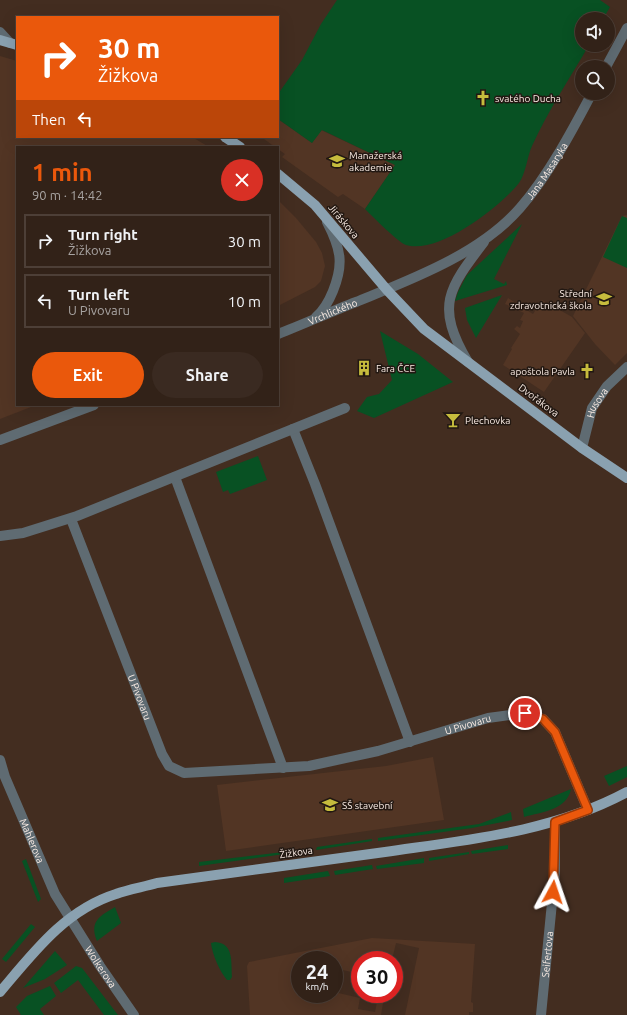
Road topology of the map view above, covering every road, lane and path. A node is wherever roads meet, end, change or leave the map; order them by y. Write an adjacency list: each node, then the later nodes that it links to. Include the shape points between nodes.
1 (627, 28): 5 (street)
2 (0, 32): 4 (street)
3 (0, 40): 4 (main road)
4 (14, 44)
5 (610, 60)
6 (588, 100): 11 (street, Jana Masaryka, via 573,130 534,190 520,208)
7 (226, 138): 8 (main road)
8 (238, 146)
9 (279, 175): 10 (main road, Jiráskova)
10 (324, 215): 12 (main road, Jiráskova); 13 (street, via 336,243 340,271 329,301)
11 (488, 238): 12 (street, Jana Masaryka, via 415,278); 15 (street, Jana Masaryka, via 460,273 453,286 450,301 453,332)
12 (387, 290): 13 (street, Vrchlického); 15 (main road, Dvořákova, via 419,324)
13 (311, 321): 14 (street, Vrchlického)
14 (279, 334)
15 (468, 362): 21 (main road, Dvořákova)
16 (627, 368): 21 (street, Husova, via 607,386 592,408)
17 (91, 406): 20 (street)
18 (345, 408): 19 (street)
19 (293, 429): 22 (street); 26 (street)
20 (0, 440)
21 (582, 448): 23 (main road, Dvořákova)
22 (175, 478): 24 (street); 28 (street)
23 (627, 478)
24 (71, 519): 25 (street, via 23,533); 28 (street, U Pivovaru, via 162,754 169,766 184,773)
25 (0, 536)
26 (410, 742): 28 (street, U Pivovaru, via 309,766); 31 (street, U Pivovaru, via 488,718 525,713 543,719 555,732)
27 (0, 760): 29 (street, Mahlerova)
28 (283, 768)
29 (3, 778): 33 (street, Mahlerova, via 55,894)
30 (627, 792): 31 (main road, Žižkova)
31 (588, 810): 32 (main road, Žižkova)
32 (555, 822): 33 (main road, Žižkova, via 468,840 158,884 114,894 89,905); 36 (street, Seifertova, via 554,872)
33 (69, 918): 34 (main road, Žižkova, via 46,938); 35 (street, Wolkerova)
34 (0, 992)
35 (134, 1015)
36 (541, 1015)

